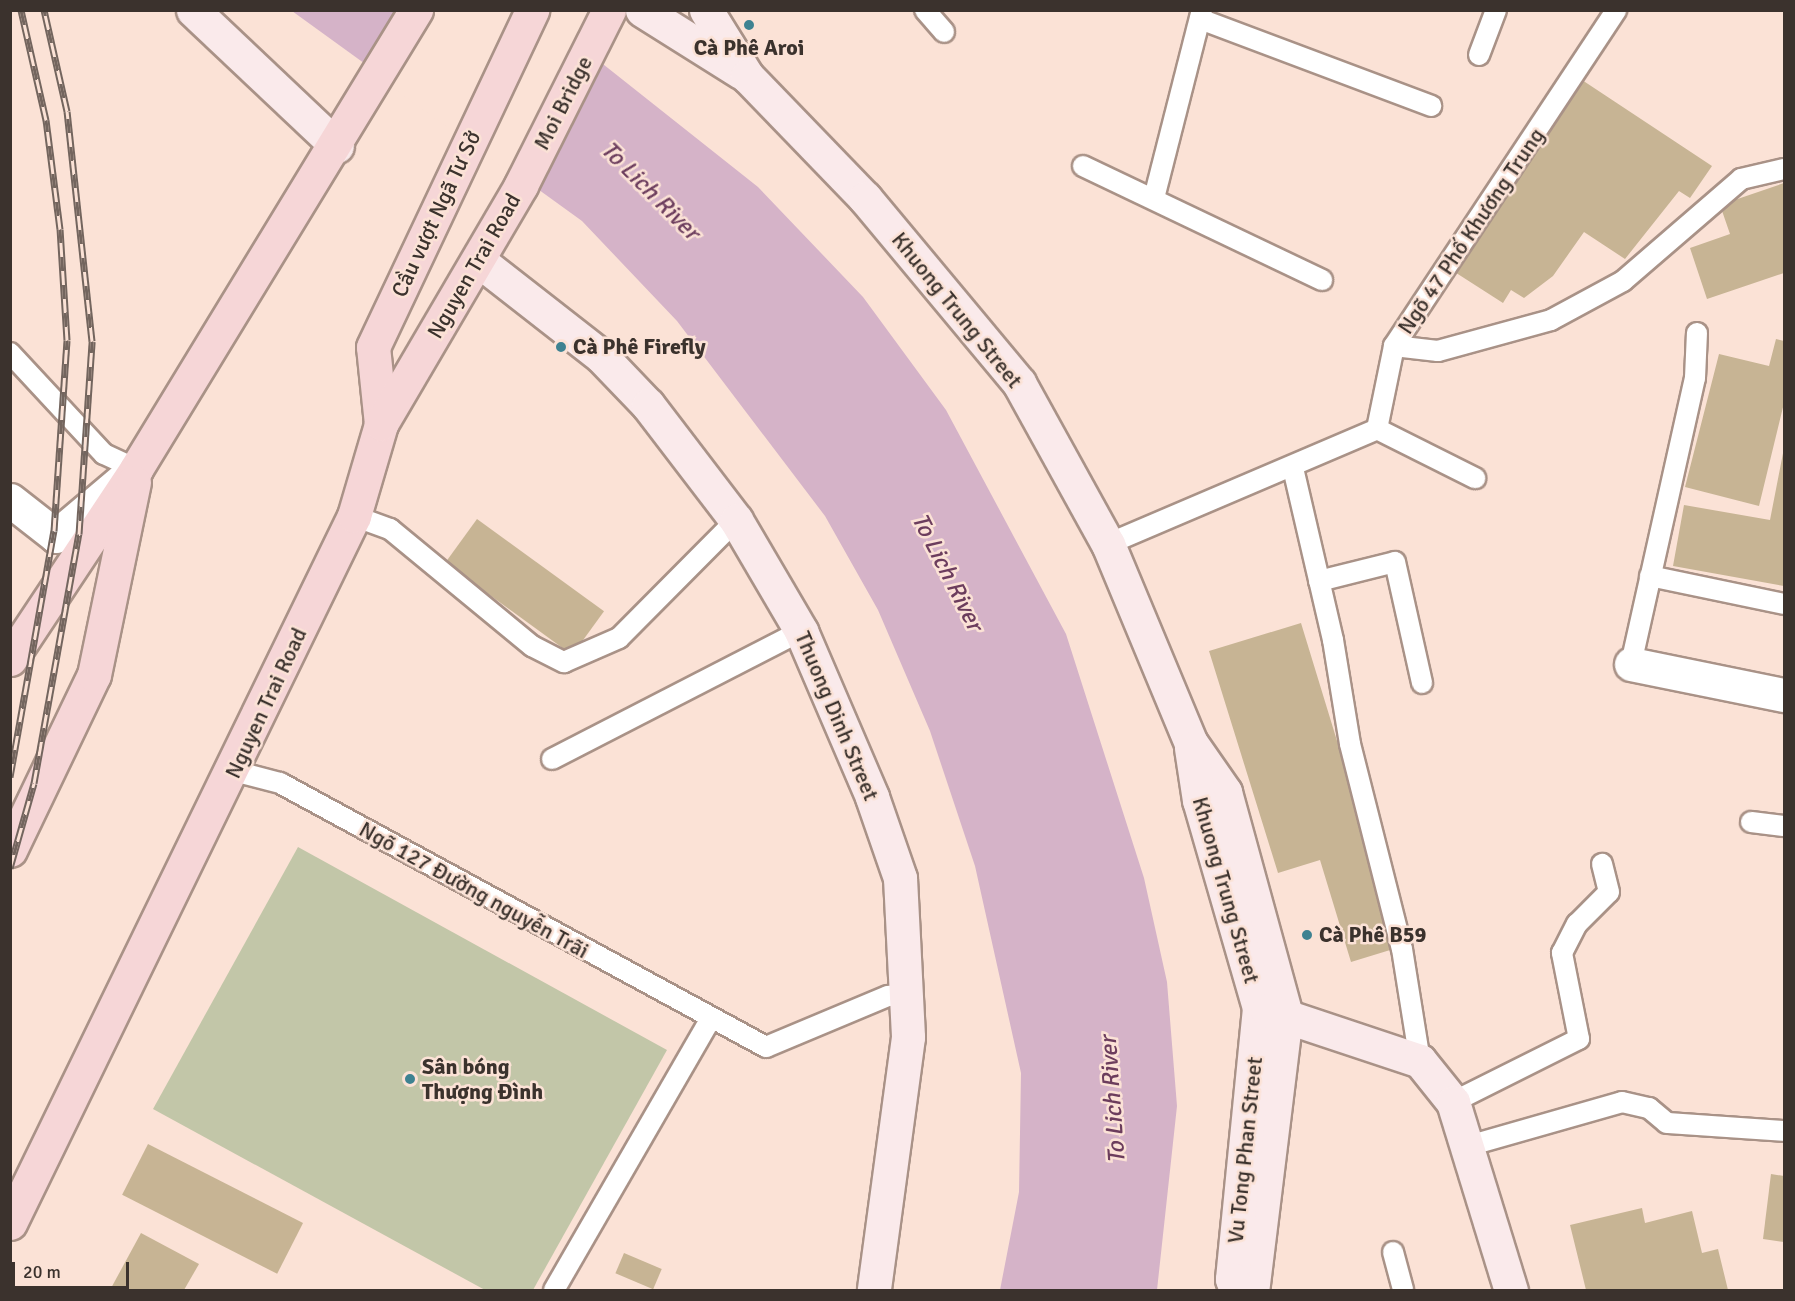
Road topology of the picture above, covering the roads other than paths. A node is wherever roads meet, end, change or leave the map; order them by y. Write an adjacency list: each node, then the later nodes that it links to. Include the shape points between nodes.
1 (194, 10): 15 (main road)
2 (416, 10): 15 (main road)
3 (531, 10): 25 (main road, Cầu vượt Ngã Tư Sở, via 373,347)
4 (642, 10): 13 (main road, Khuong Trung Street)
5 (706, 10): 13 (main road, Khuong Trung Street)
6 (926, 10): 11 (lane)
7 (1496, 10): 12 (lane)
8 (1616, 10): 23 (lane, Ngõ 47 Phố Khương Trung)
9 (1201, 15): 14 (lane); 19 (lane)
10 (606, 16): 18 (main road, Moi Bridge)
11 (944, 32)
12 (1479, 55)
13 (747, 76): 33 (main road, Khuong Trung Street, via 865,198 1019,383)
14 (1431, 106)
15 (337, 146): 28 (main road)
16 (1083, 166): 19 (lane)
17 (1785, 169): 23 (lane, via 1741,179 1623,281 1551,320 1438,351)
18 (521, 185): 20 (main road, Nguyen Trai Road)
19 (1154, 198): 21 (lane)
20 (478, 260): 25 (main road, Nguyen Trai Road); 32 (main road, Thuong Dinh Street, via 601,356 648,405)
21 (1322, 280)
22 (1697, 333): 34 (lane, via 1695,378)
23 (1394, 346): 26 (lane, Ngõ 47 Phố Khương Trung)
24 (10, 353): 28 (lane, via 104,454)
25 (381, 424): 31 (main road, Nguyen Trai Road)
26 (1377, 429): 27 (lane); 29 (lane)
27 (1293, 468): 33 (lane); 35 (lane)
28 (136, 469): 30 (street, via 56,536); 38 (main road); 46 (main road, via 94,675)
29 (1475, 478)
30 (10, 500)
31 (354, 516): 32 (lane, via 390,529 532,646 564,662 620,638); 43 (main road, Nguyen Trai Road)
32 (736, 520): 37 (main road, Thuong Dinh Street)
33 (1108, 544): 49 (main road, Khuong Trung Street, via 1191,743 1199,800)
34 (1650, 576): 36 (lane); 39 (lane)
35 (1319, 581): 40 (lane, via 1395,562); 51 (lane, via 1350,744 1402,949)
36 (1785, 604)
37 (801, 631): 42 (lane); 48 (main road, Thuong Dinh Street, via 872,797 900,878)
38 (10, 659)
39 (1631, 664): 41 (street)
40 (1422, 683)
41 (1785, 695)
42 (552, 759)
43 (234, 771): 50 (lane, Ngõ 127 Đường nguyễn Trãi, via 280,783); 55 (main road, Nguyen Trai Road)
44 (1751, 822): 45 (lane)
45 (1785, 826)
46 (10, 850)
47 (1602, 864): 52 (lane, via 1609,892 1577,924 1562,953 1579,1039)
48 (907, 994): 50 (lane, Ngõ 127 Đường nguyễn Trãi, via 888,996 766,1047); 58 (main road, Thuong Dinh Street, via 908,1036)
49 (1273, 1012): 51 (main road); 59 (main road, Vu Tong Phan Street, via 1232,1279); 60 (main road, Vu Tong Phan Street)
50 (711, 1018): 57 (lane)
51 (1420, 1061): 52 (main road)
52 (1453, 1102): 54 (main road)
53 (1785, 1131): 54 (lane, via 1667,1123 1649,1108 1622,1102)
54 (1467, 1146): 62 (main road)
55 (10, 1223)
56 (1393, 1252): 61 (lane)
57 (554, 1290)
58 (874, 1290)
59 (1236, 1290)
60 (1252, 1290)
61 (1403, 1290)
62 (1511, 1290)

